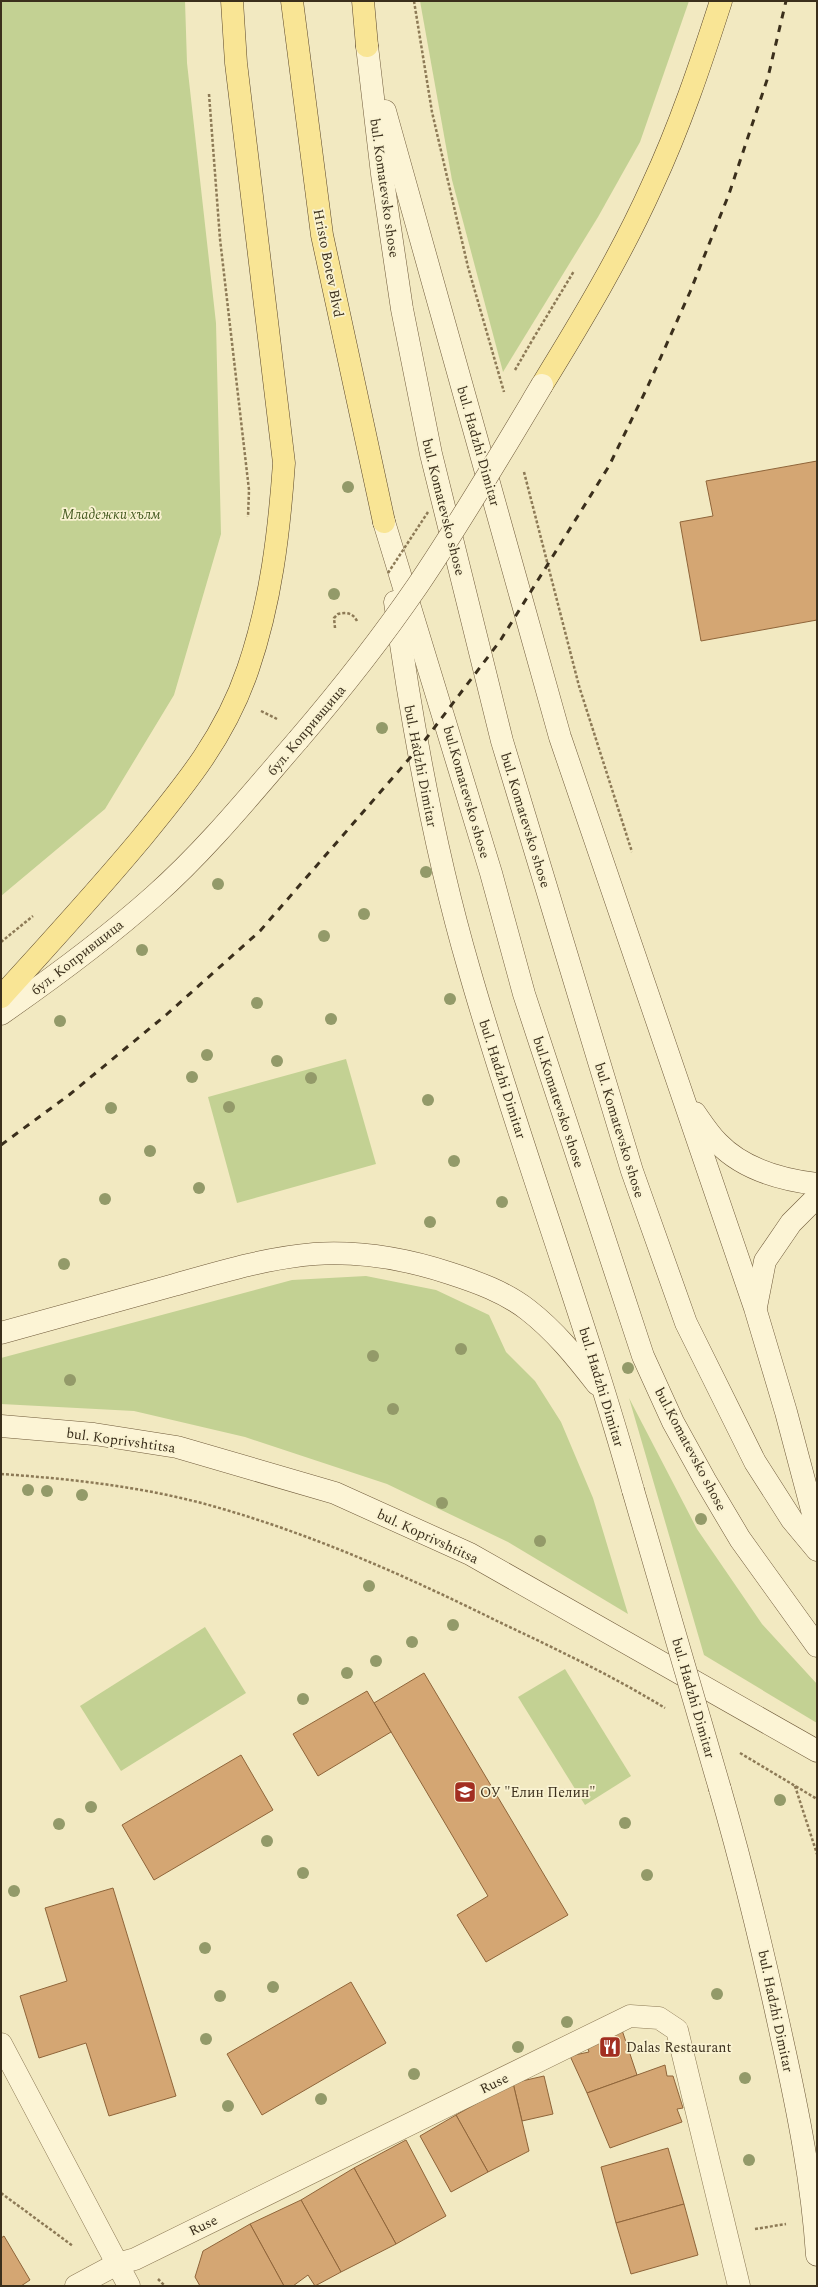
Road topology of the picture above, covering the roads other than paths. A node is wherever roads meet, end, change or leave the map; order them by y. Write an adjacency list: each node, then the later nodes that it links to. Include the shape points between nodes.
1 (232, 1): 7 (main road, via 236,63 284,463 280,519 269,596 248,669 227,718 206,757 89,901)
2 (292, 1): 6 (main road, Hristo Botev Blvd, via 322,236)
3 (362, 1): 5 (main road)
4 (721, 1): 8 (main road, бул. Копривщица, bridge, via 653,185 591,306 417,586 334,698 225,824 155,895 81,957)
5 (367, 46): 9 (main road, bul. Hadzhi Dimitar, via 560,736); 17 (main road, bul. Komatevsko shose, via 382,174 402,309 431,454 502,741 632,1171 686,1323 755,1462 792,1520)
6 (384, 522): 14 (main road, bul. Hadzhi Dimitar, via 410,710 450,896 485,1024); 18 (main road, bul.Komatevsko shose, via 486,858 524,994 643,1356 673,1422 740,1539)
7 (1, 997)
8 (1, 1014)
9 (684, 1099): 10 (main road, via 718,1143 737,1159 797,1182); 12 (main road, bul. Hadzhi Dimitar)
10 (817, 1184)
11 (817, 1197): 12 (main road, via 791,1223 765,1261)
12 (755, 1308): 16 (main road, bul. Hadzhi Dimitar)
13 (1, 1333): 14 (main road, via 276,1259 315,1254 392,1258 430,1267 486,1286 521,1305 553,1330)
14 (607, 1397): 21 (main road, bul. Hadzhi Dimitar, bridge, via 762,1942 809,2172)
15 (1, 1426): 19 (main road, bul. Koprivshtitsa, via 94,1434 176,1447 268,1472 335,1494 470,1554)
16 (817, 1529)
17 (817, 1550)
18 (817, 1646)
19 (817, 1751)
20 (1, 2044): 22 (main road)
21 (817, 2255)
22 (117, 2264): 23 (main road, Ruse); 24 (main road); 25 (main road, Ruse, via 135,2259 630,2016 659,2018 677,2030)
23 (76, 2286)
24 (129, 2286)
25 (739, 2286)

